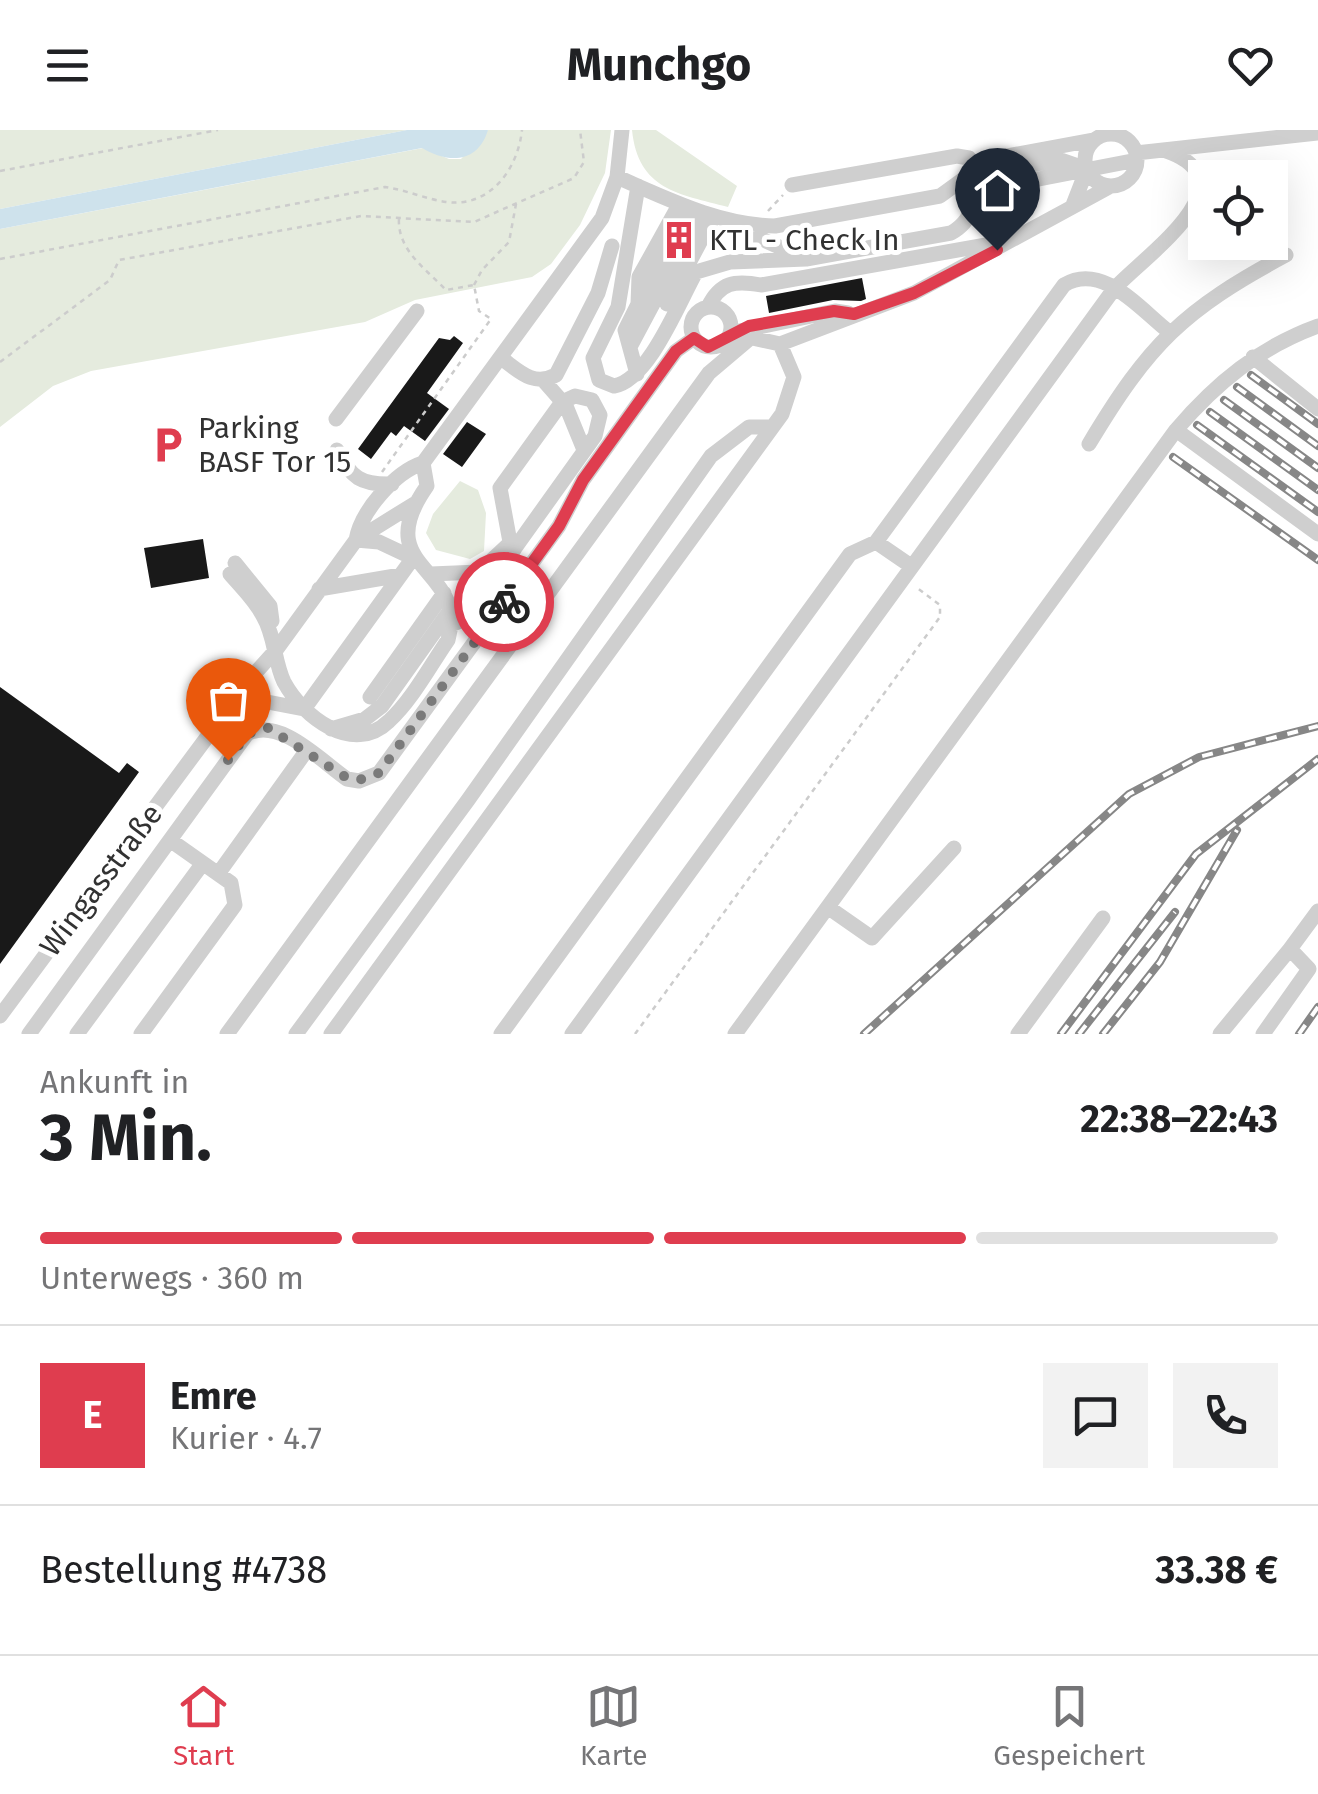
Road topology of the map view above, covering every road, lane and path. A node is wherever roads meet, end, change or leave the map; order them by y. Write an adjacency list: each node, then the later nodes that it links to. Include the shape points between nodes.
1 (218, 130): 12 (path)
2 (522, 130): 26 (path, via 510,174 474,198 448,202 385,188)
3 (580, 130): 18 (path, via 581,171)
4 (622, 130): 13 (street)
5 (1205, 130): 8 (street)
6 (1318, 132): 8 (street)
7 (1093, 140): 10 (street, via 1119,134); 11 (street); 17 (street, via 991,160)
8 (1208, 148): 9 (street)
9 (1166, 151): 10 (street); 30 (street, via 1194,169 1198,202)
10 (1137, 157): 11 (street); 16 (street, via 1129,178)
11 (1087, 170): 16 (street); 17 (street, via 1061,160); 19 (street)
12 (0, 171)
13 (618, 177): 15 (street); 43 (street, via 602,218)
14 (792, 185): 17 (street, via 958,156 970,158)
15 (638, 186): 21 (street); 34 (street)
16 (1111, 186): 19 (street)
17 (972, 189): 20 (street); 23 (street); 27 (street, via 963,226 951,233)
18 (516, 202): 22 (path, via 474,222); 29 (path, via 510,242)
19 (1073, 205): 24 (street)
20 (1012, 207)
21 (696, 210): 23 (street); 34 (street, via 639,277 638,304); 41 (street); 45 (street)
22 (399, 216): 29 (path, via 402,242 446,290); 44 (path, via 361,216 119,260 110,280)
23 (755, 226): 27 (street, via 756,236)
24 (1002, 242): 31 (street, via 761,286 734,282 715,292); 33 (street, via 914,293)
25 (612, 246): 47 (street, via 598,293 556,376)
26 (0, 259)
27 (806, 260): 45 (street, via 730,262 696,272)
28 (1277, 260): 36 (street)
29 (474, 285): 59 (path, via 479,311 491,319)
30 (1114, 289): 36 (street); 64 (street, via 1096,277 1078,276 1064,285); 66 (street)
31 (708, 307): 37 (street, via 724,312); 39 (street, via 692,318)
32 (417, 311): 50 (street)
33 (854, 314): 37 (street, via 834,311); 40 (street)
34 (618, 326): 41 (street); 45 (street, via 593,358 595,374 614,386)
35 (1318, 326): 42 (street)
36 (1168, 331): 53 (street, via 1122,388)
37 (730, 334): 38 (street); 39 (street, via 719,345)
38 (748, 340): 40 (street); 46 (street)
39 (701, 343): 46 (street); 78 (street, via 664,367 583,480 559,526 379,773 347,778)
40 (780, 344): 51 (street, via 793,372 792,391)
41 (630, 348): 45 (street)
42 (1252, 357): 49 (street); 52 (street)
43 (501, 358): 47 (street); 56 (street)
44 (0, 362)
45 (636, 369)
46 (709, 374): 91 (street)
47 (544, 382): 48 (street)
48 (562, 402): 55 (street); 55 (street, via 584,396 598,407 600,426); 63 (street, via 500,488)
49 (1318, 409)
50 (336, 420)
51 (771, 427): 92 (street, via 749,427 711,456); 93 (street)
52 (1176, 430): 61 (street); 83 (street)
53 (1089, 444)
54 (337, 450): 59 (street, via 348,474)
55 (584, 450): 73 (street, via 474,616)
56 (424, 462): 58 (street, via 405,468); 60 (street, via 427,486)
57 (566, 463): 63 (street)
58 (392, 484): 59 (street); 62 (street, via 359,524)
59 (373, 485)
60 (414, 504): 62 (street); 65 (street, via 406,535)
61 (1318, 534)
62 (356, 540): 65 (street, via 379,542); 71 (street)
63 (510, 542): 68 (street, via 479,572)
64 (876, 542): 66 (street); 94 (street, via 850,554)
65 (413, 558): 68 (street); 69 (street)
66 (910, 566): 70 (street)
67 (232, 568): 74 (street, via 262,613)
68 (431, 574): 72 (street)
69 (401, 575): 71 (street); 76 (street)
70 (901, 581): 95 (street); 96 (path, via 940,605 940,617)
71 (319, 589): 74 (street)
72 (444, 592): 73 (street); 75 (street)
73 (452, 617): 76 (street, via 448,640 392,720 364,736 331,729)
74 (276, 650): 76 (street, via 283,680); 77 (street)
75 (370, 697)
76 (304, 709): 77 (street, Wingasstraße, via 256,700)
77 (219, 721): 87 (street, Wingasstraße)
78 (307, 750): 79 (street, via 278,730 256,728); 82 (street)
79 (170, 840): 81 (street); 88 (street)
80 (954, 848): 83 (street, via 872,938)
81 (203, 863): 82 (street); 89 (street)
82 (218, 874): 90 (street, via 236,892 235,905)
83 (829, 908): 97 (street)
84 (1318, 911): 86 (street)
85 (1103, 918): 98 (street)
86 (1290, 949): 99 (street); 100 (street, via 1309,968)
87 (0, 1016)
88 (29, 1034)
89 (77, 1034)
90 (140, 1034)
91 (227, 1034)
92 (296, 1034)
93 (331, 1034)
94 (501, 1034)
95 (572, 1034)
96 (635, 1034)
97 (735, 1034)
98 (1018, 1034)
99 (1220, 1034)
100 (1264, 1034)

